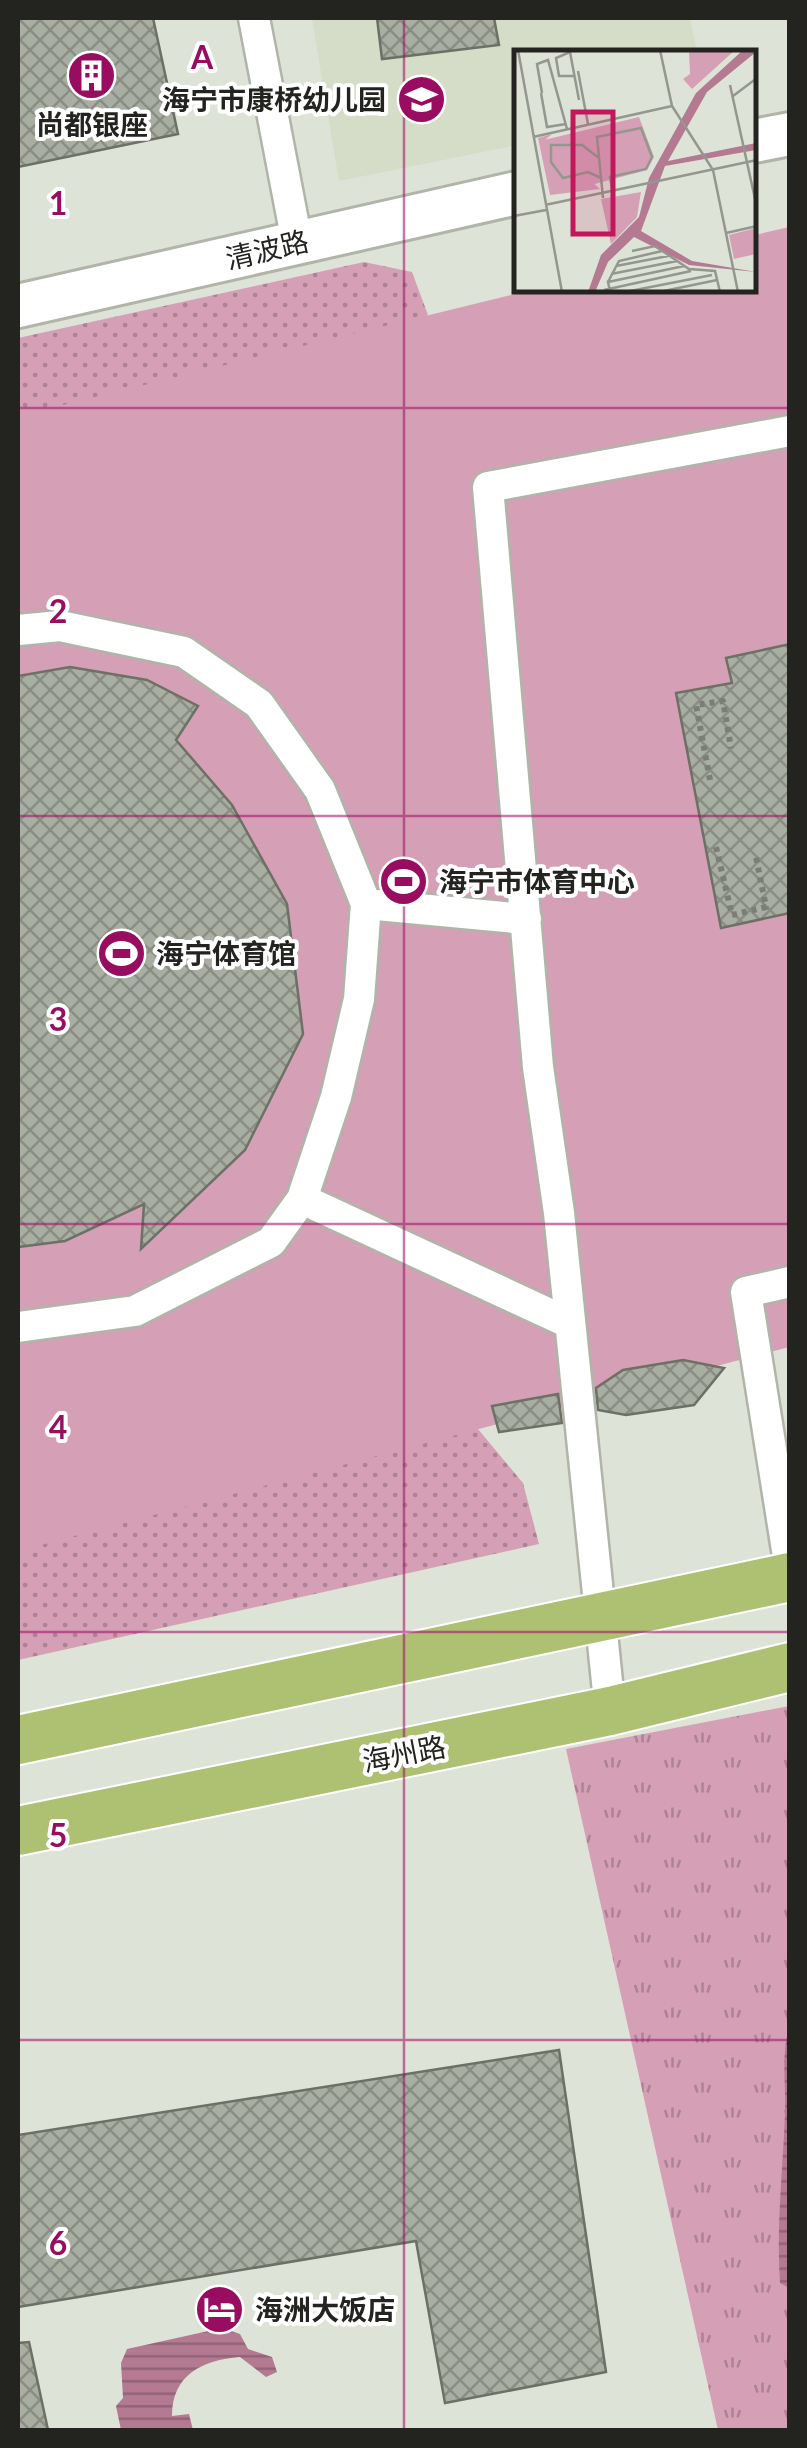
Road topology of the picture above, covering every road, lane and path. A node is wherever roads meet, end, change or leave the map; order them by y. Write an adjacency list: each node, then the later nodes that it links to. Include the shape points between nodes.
1 (254, 18): 5 (street)
2 (790, 134): 3 (street)
3 (757, 141)
4 (514, 195): 5 (street, 清波路)
5 (298, 242): 6 (street, 清波路)
6 (18, 306)
7 (790, 431): 14 (street, via 488,487)
8 (18, 630): 13 (street, via 60,626 184,652 259,704 320,790)
9 (731, 748): 10 (path, via 723,701 696,705)
10 (710, 780)
11 (716, 847): 12 (path, via 732,915 766,907)
12 (756, 857)
13 (366, 904): 14 (street); 15 (street, via 360,999)
14 (526, 920): 17 (street)
15 (302, 1199): 17 (street); 18 (street, via 271,1242 135,1311)
16 (790, 1282): 19 (street, via 746,1292)
17 (570, 1322): 20 (street)
18 (18, 1327)
19 (790, 1573): 20 (main road)
20 (598, 1618): 22 (street); 23 (main road)
21 (790, 1667): 22 (main road, 海州路)
22 (610, 1711): 24 (main road, 海州路)
23 (18, 1740)
24 (18, 1831)

